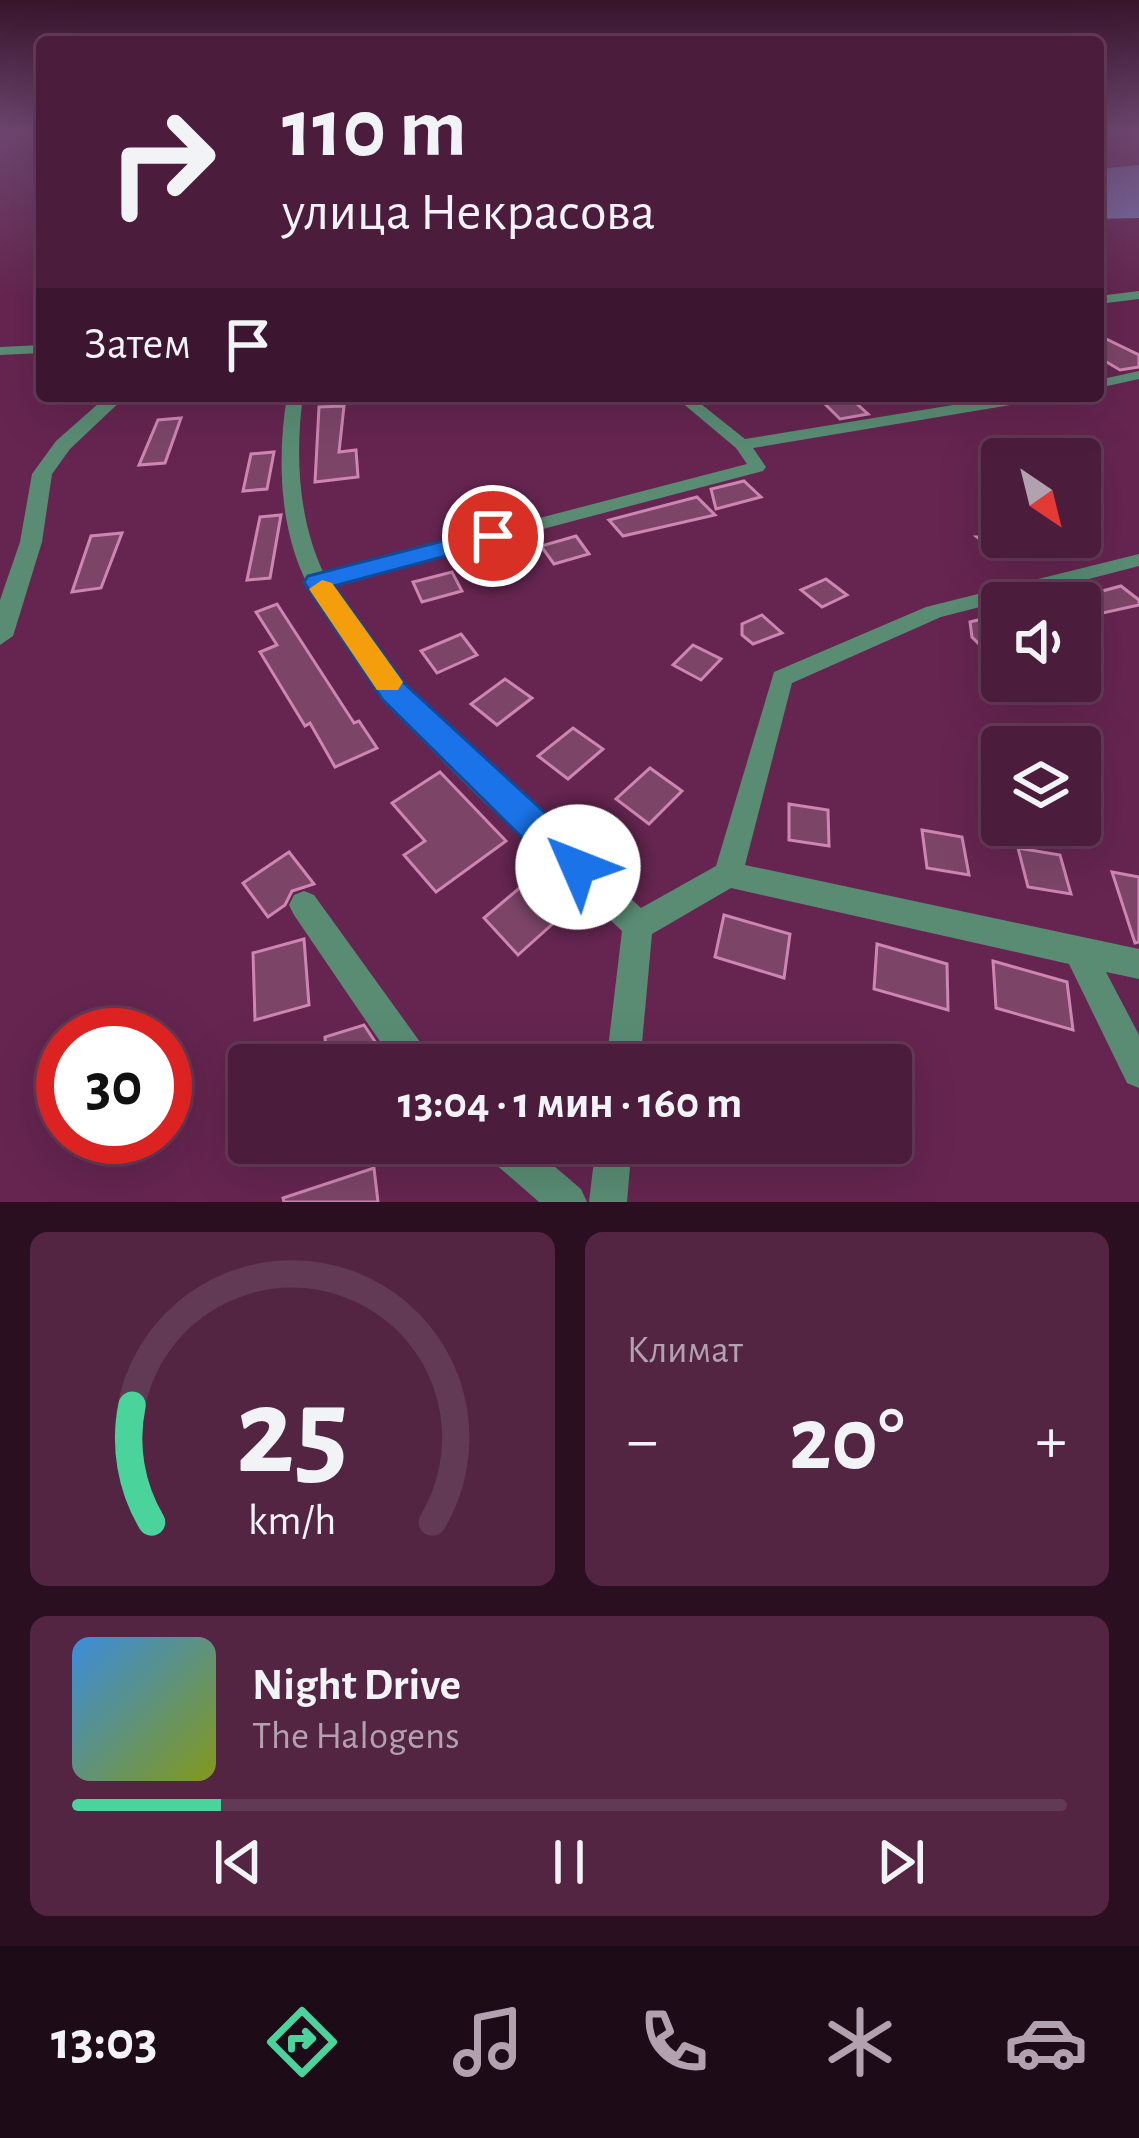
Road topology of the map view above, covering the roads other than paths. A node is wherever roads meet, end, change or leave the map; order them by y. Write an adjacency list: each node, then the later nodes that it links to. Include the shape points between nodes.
1 (1139, 295): 2 (street)
2 (1104, 299)
3 (36, 349): 4 (street)
4 (0, 351)
5 (1139, 375): 6 (street)
6 (1104, 383)
7 (110, 402): 14 (street, via 42,474 31,542)
8 (294, 402): 13 (street, via 289,466)
9 (689, 402): 11 (street)
10 (1000, 402): 11 (street)
11 (742, 446): 13 (street, via 757,467)
12 (1139, 560): 15 (street, via 934,613 782,678)
13 (317, 582): 17 (street, via 394,692)
14 (0, 636)
15 (728, 874): 17 (street); 18 (street)
16 (304, 905): 20 (street)
17 (638, 926): 21 (street)
18 (1080, 953): 19 (street); 22 (street)
19 (1139, 964)
20 (401, 1044)
21 (625, 1044)
22 (1139, 1071)
23 (524, 1164): 25 (street)
24 (612, 1164): 26 (street)
25 (568, 1202)
26 (608, 1202)

